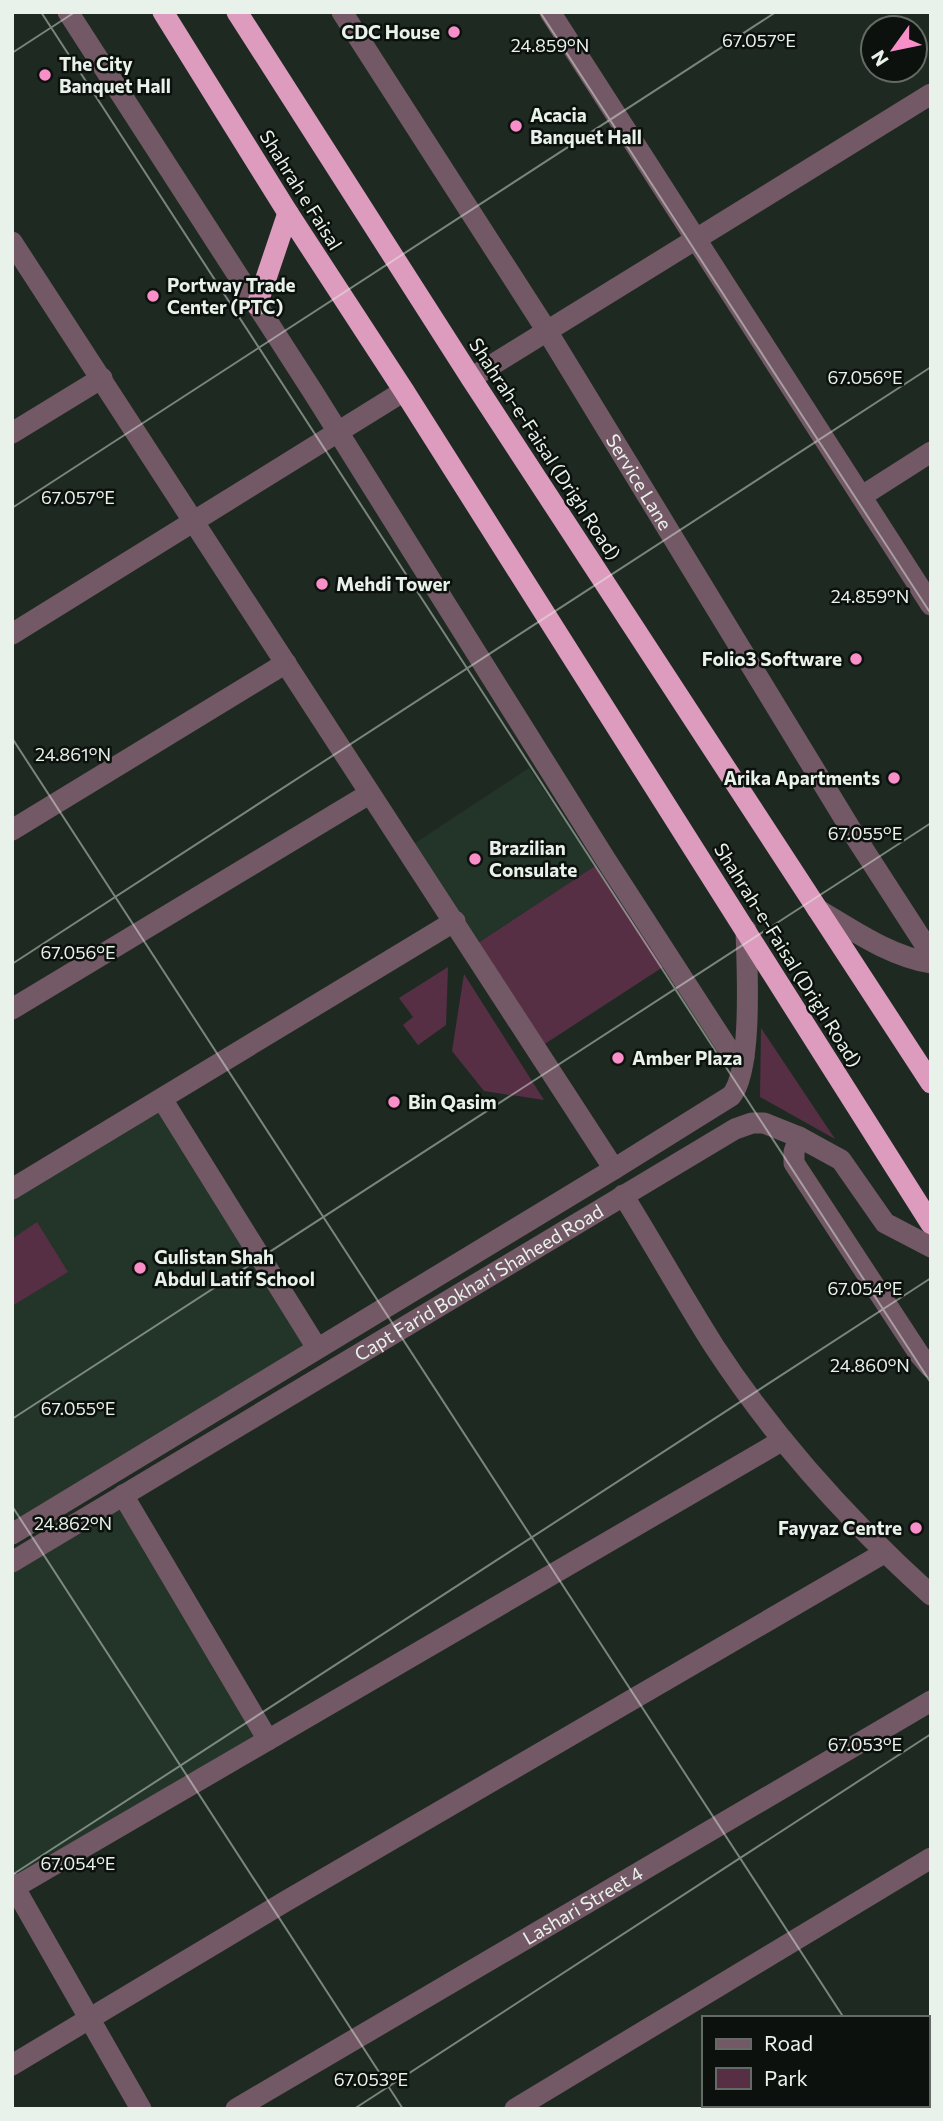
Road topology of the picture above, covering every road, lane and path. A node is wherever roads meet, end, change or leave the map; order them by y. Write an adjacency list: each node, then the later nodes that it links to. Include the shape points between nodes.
1 (68, 12): 10 (street)
2 (163, 12): 7 (highway, Shahrah e Faisal)
3 (237, 12): 13 (highway, Shahrah-e-Faisal (Drigh Road))
4 (342, 12): 11 (street, Service Lane)
5 (550, 12): 8 (street)
6 (931, 94): 8 (street)
7 (288, 214): 10 (highway); 14 (highway, Shahrah e Faisal)
8 (696, 239): 11 (street); 18 (street)
9 (12, 242): 12 (street)
10 (257, 305): 16 (street)
11 (547, 331): 13 (street); 28 (street, Service Lane)
12 (102, 378): 15 (street); 19 (street)
13 (471, 378): 25 (highway, Shahrah-e-Faisal (Drigh Road))
14 (404, 391): 16 (street); 27 (highway, Shahrah-e-Faisal (Drigh Road))
15 (12, 433)
16 (338, 433): 19 (street); 31 (street, via 719,1035 732,1052)
17 (931, 452): 18 (street)
18 (862, 496): 20 (street)
19 (194, 522): 21 (street); 22 (street)
20 (931, 604)
21 (12, 634)
22 (286, 663): 23 (street); 24 (street)
23 (369, 794): 26 (street); 30 (street)
24 (12, 830)
25 (817, 909): 29 (street, via 909,960); 32 (highway)
26 (455, 921): 33 (street); 35 (street)
27 (746, 930): 31 (street, Capt Farid Bokhari Shaheed Road); 38 (highway, Shahrah-e-Faisal (Drigh Road))
28 (931, 954)
29 (931, 963)
30 (12, 1009)
31 (744, 1057): 35 (street, Capt Farid Bokhari Shaheed Road, via 741,1079 731,1096)
32 (931, 1083)
33 (162, 1099): 36 (street); 40 (street)
34 (799, 1138): 37 (street, Capt Farid Bokhari Shaheed Road, via 764,1123 752,1123); 39 (street, Capt Farid Bokhari Shaheed Road, via 841,1160 885,1223); 41 (street, via 794,1163)
35 (614, 1169): 40 (street, Capt Farid Bokhari Shaheed Road)
36 (12, 1189)
37 (623, 1195): 42 (street, via 715,1348); 43 (street, Capt Farid Bokhari Shaheed Road)
38 (931, 1224)
39 (931, 1247)
40 (317, 1348): 44 (street, Capt Farid Bokhari Shaheed Road)
41 (931, 1368)
42 (783, 1440): 45 (street); 49 (street)
43 (123, 1495): 46 (street, Capt Farid Bokhari Shaheed Road); 49 (street)
44 (12, 1534)
45 (884, 1553): 47 (street); 52 (street)
46 (12, 1562)
47 (931, 1595)
48 (931, 1701): 55 (street, Lashari Street 4)
49 (268, 1740): 51 (street)
50 (931, 1858): 56 (street)
51 (13, 1887): 52 (street)
52 (89, 2018): 53 (street); 54 (street)
53 (12, 2065)
54 (141, 2109)
55 (236, 2109)
56 (515, 2109)

